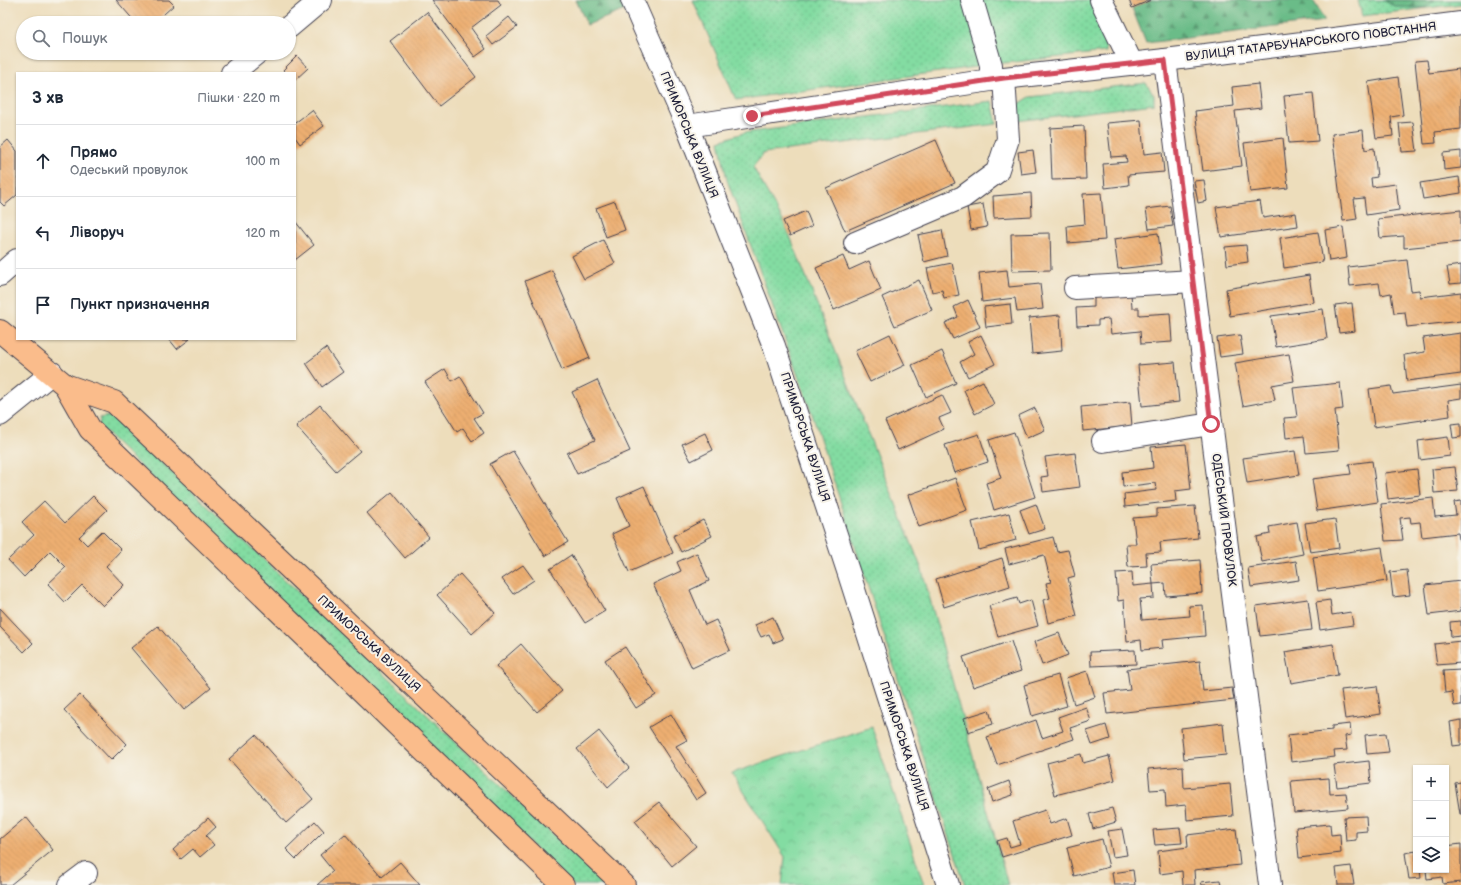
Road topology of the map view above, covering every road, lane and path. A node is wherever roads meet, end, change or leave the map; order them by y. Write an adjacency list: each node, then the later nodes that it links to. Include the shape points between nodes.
1 (321, 0): 5 (street)
2 (632, 0): 12 (street, ПРИМОРСЬКА ВУЛИЦЯ)
3 (972, 0): 11 (street, via 991,65)
4 (1101, 0): 9 (street)
5 (296, 21)
6 (1461, 23): 8 (street, ВУЛИЦЯ ТАТАРБУНАРСЬКОГО ПОВСТАННЯ)
7 (248, 60): 10 (street)
8 (1165, 60): 9 (street, ВУЛИЦЯ ТАТАРБУНАРСЬКОГО ПОВСТАННЯ); 16 (street, ОДЕСЬКИЙ ПРОВУЛОК)
9 (1132, 64): 11 (street, ВУЛИЦЯ ТАТАРБУНАРСЬКОГО ПОВСТАННЯ)
10 (233, 72)
11 (998, 79): 12 (street, ВУЛИЦЯ ТАТАРБУНАРСЬКОГО ПОВСТАННЯ); 13 (street, via 1008,139 997,172 963,197)
12 (687, 126): 25 (street, ПРИМОРСЬКА ВУЛИЦЯ, via 774,346)
13 (855, 243)
14 (16, 261): 15 (street)
15 (0, 275)
16 (1193, 281): 17 (street); 21 (street, ОДЕСЬКИЙ ПРОВУЛОК)
17 (1075, 288)
18 (0, 331): 19 (main road)
19 (59, 379): 20 (street); 23 (main road, via 90,429); 24 (main road, ПРИМОРСЬКА ВУЛИЦЯ, via 114,402)
20 (0, 415)
21 (1211, 424): 22 (street); 26 (street, ОДЕСЬКИЙ ПРОВУЛОК)
22 (1103, 441)
23 (563, 885)
24 (624, 885)
25 (948, 885)
26 (1270, 885)

